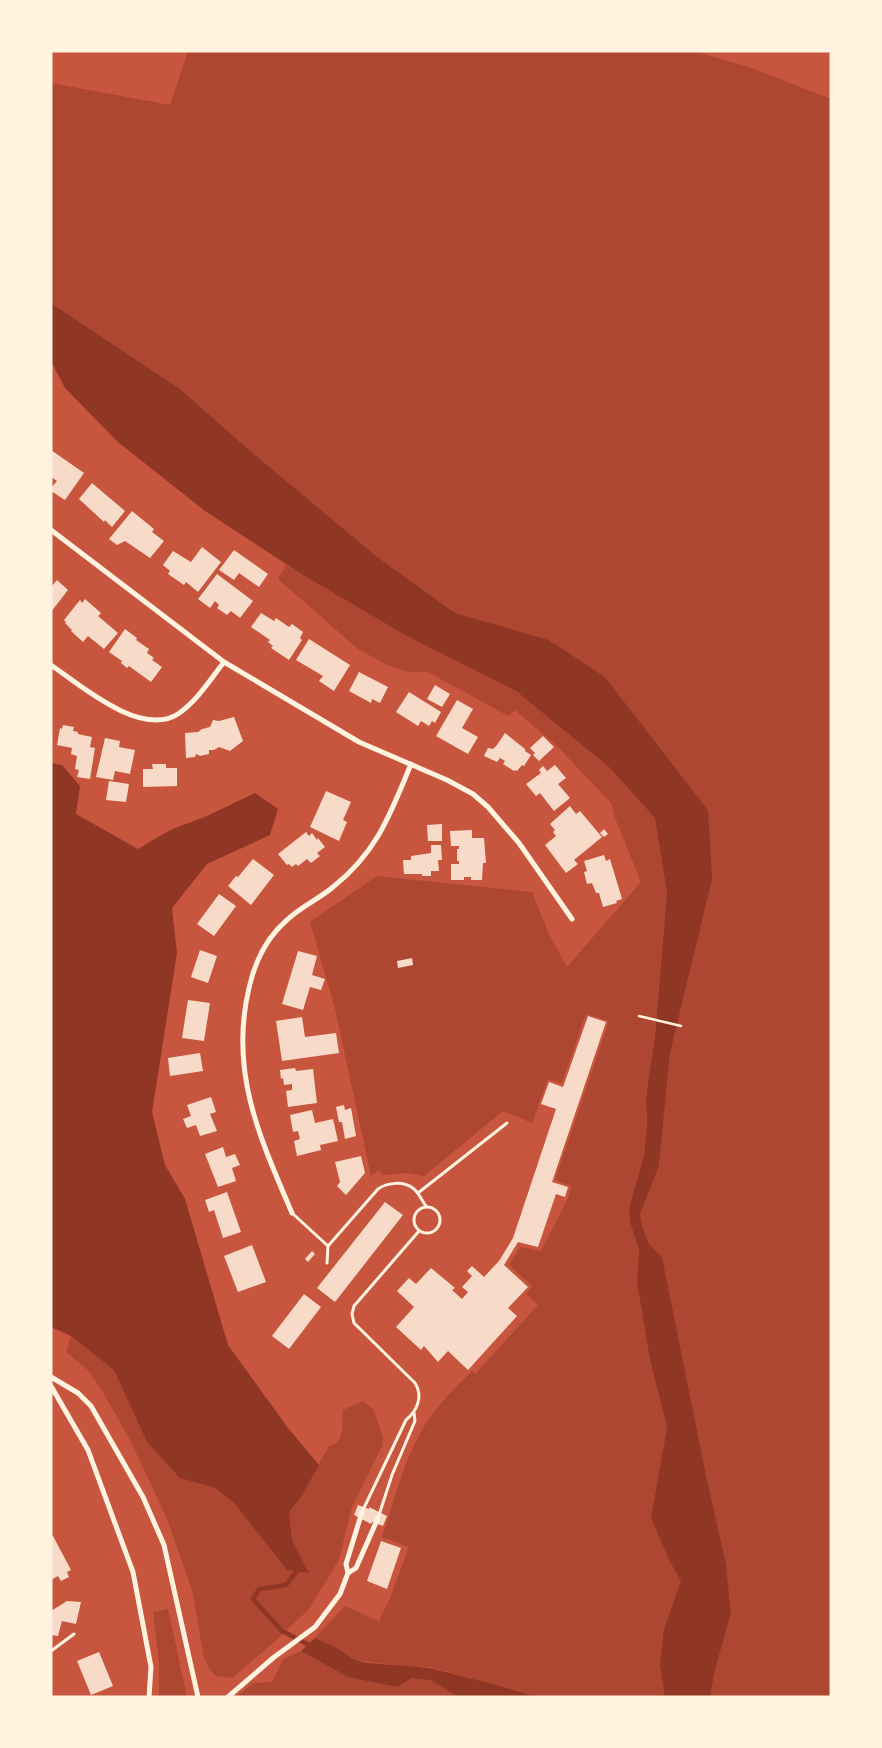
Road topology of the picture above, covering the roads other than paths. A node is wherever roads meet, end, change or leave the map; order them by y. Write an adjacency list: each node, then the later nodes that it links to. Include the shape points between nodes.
1 (51, 530): 2 (street)
2 (224, 662): 3 (street, via 190,704 176,715 156,720 133,717 106,704); 4 (street, via 359,742)
3 (51, 665)
4 (411, 764): 5 (street, via 462,787 488,807 519,842); 9 (street, via 391,814 367,854 333,888 287,919 260,953 252,972 242,1038 245,1084 256,1126)
5 (572, 919)
6 (507, 1123): 7 (lane)
7 (418, 1193): 8 (lane); 11 (lane, via 399,1184 383,1186)
8 (426, 1206): 10 (lane, via 414,1216 415,1227); 10 (lane, via 435,1209 440,1223 429,1233)
9 (292, 1213): 11 (lane)
10 (419, 1231): 15 (lane, via 354,1306 352,1314 354,1323 415,1383 419,1398)
11 (328, 1246): 12 (lane)
12 (327, 1263)
13 (51, 1377): 22 (street, via 78,1393 91,1406 143,1497 164,1546)
14 (51, 1386): 21 (street, via 88,1450 132,1572 151,1667)
15 (414, 1413): 16 (lane, via 406,1420); 17 (lane, via 415,1421)
16 (362, 1512): 18 (street, via 346,1564)
17 (378, 1518): 18 (street, via 356,1568)
18 (348, 1573): 23 (street, via 340,1594 315,1627)
19 (74, 1634): 20 (lane)
20 (51, 1651)
21 (149, 1697)
22 (198, 1697)
23 (228, 1697)

